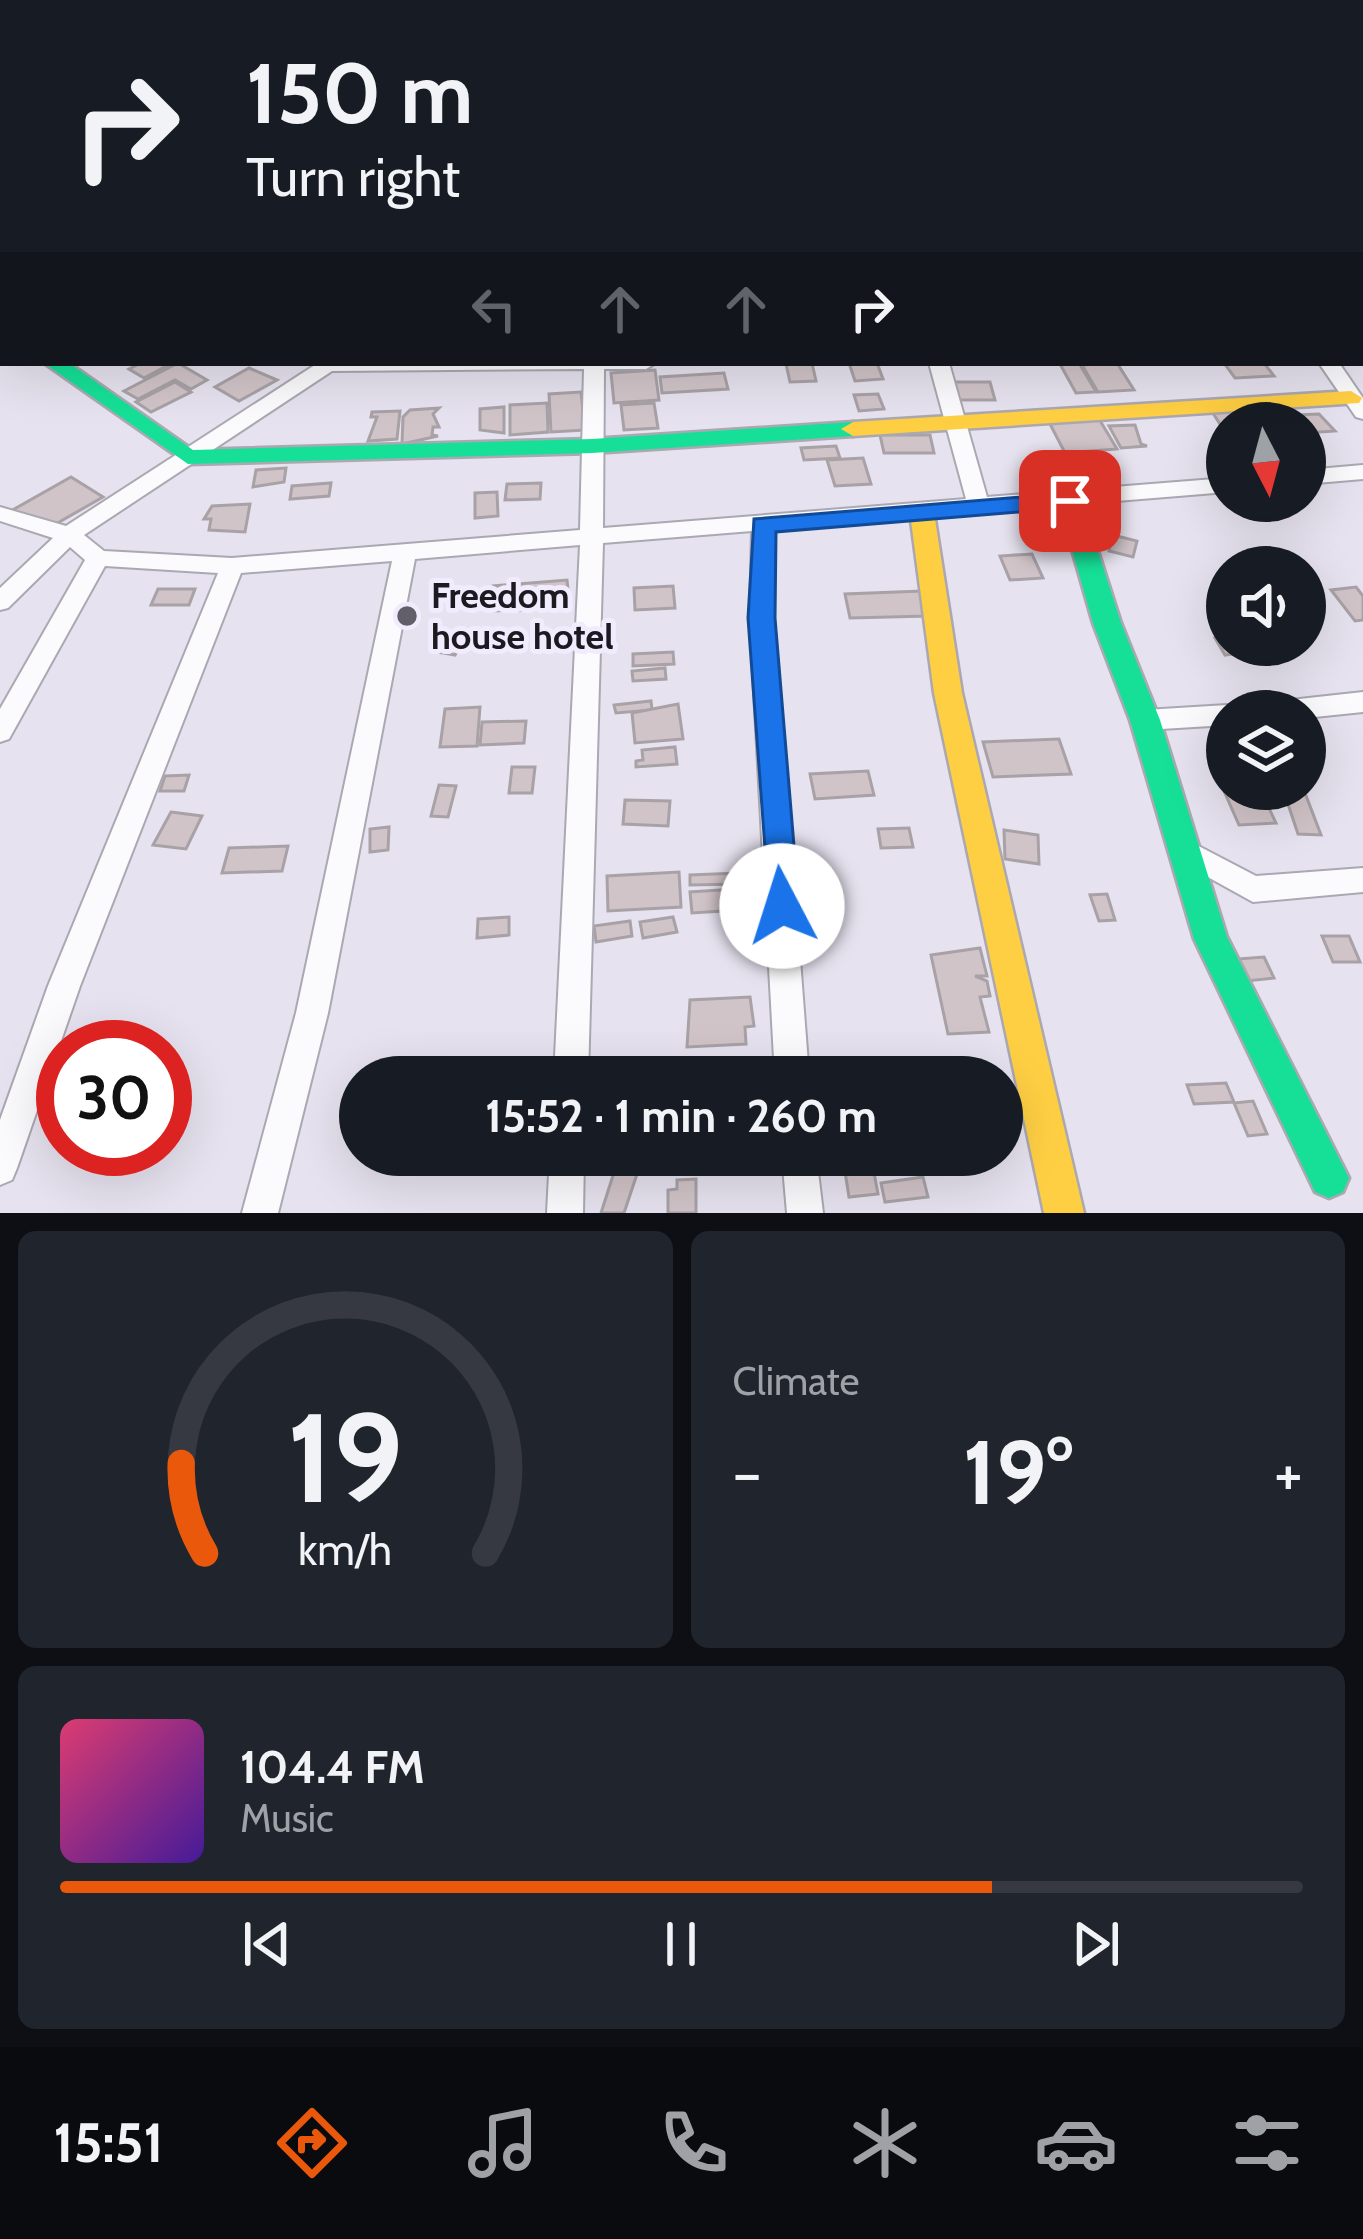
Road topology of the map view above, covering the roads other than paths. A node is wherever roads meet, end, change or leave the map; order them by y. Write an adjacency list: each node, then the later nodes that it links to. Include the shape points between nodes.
1 (59, 366): 9 (street)
2 (327, 366): 9 (street)
3 (594, 366): 8 (street)
4 (940, 366): 7 (street)
5 (1331, 366): 6 (street)
6 (1357, 406): 7 (street)
7 (956, 425): 8 (street); 14 (street)
8 (592, 446): 9 (street); 19 (street)
9 (188, 458): 18 (street)
10 (1363, 472): 11 (street)
11 (1326, 475)
12 (1206, 487): 13 (street)
13 (1070, 501): 14 (street); 27 (street)
14 (979, 507): 15 (street)
15 (922, 513): 17 (street); 40 (street, via 948,693)
16 (0, 514): 18 (street)
17 (763, 525): 19 (street); 32 (street)
18 (69, 535): 21 (street); 23 (street)
19 (589, 538): 20 (street); 31 (street)
20 (405, 553): 22 (street); 37 (street, via 312,1013)
21 (98, 558): 22 (street); 28 (street)
22 (232, 566): 33 (street)
23 (0, 602)
24 (1363, 702): 25 (street)
25 (1326, 706)
26 (1206, 716): 27 (street)
27 (1145, 720): 29 (street)
28 (0, 732)
29 (1187, 852): 30 (street, via 1252,889); 36 (street, via 1211,939)
30 (1363, 880)
31 (572, 1056)
32 (791, 1056)
33 (0, 1168)
34 (566, 1176): 38 (street)
35 (802, 1176): 39 (street)
36 (1329, 1178)
37 (260, 1213)
38 (565, 1213)
39 (806, 1213)
40 (1064, 1213)

